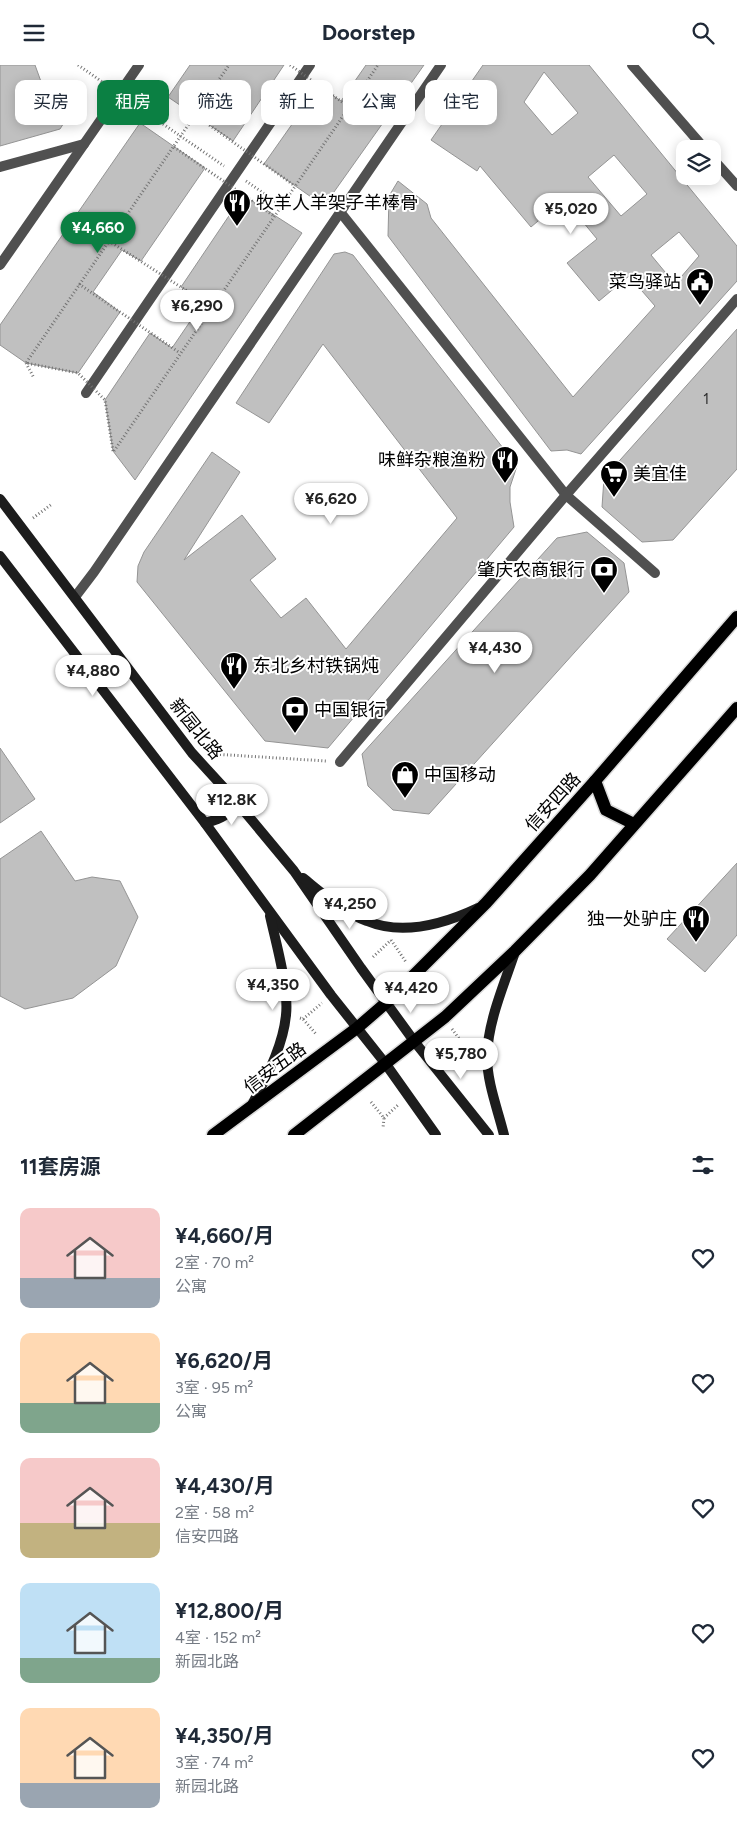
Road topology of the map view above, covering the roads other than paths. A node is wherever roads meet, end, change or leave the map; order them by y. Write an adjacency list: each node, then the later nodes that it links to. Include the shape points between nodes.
1 (139, 65): 6 (street)
2 (310, 65): 13 (street)
3 (441, 65): 10 (street)
4 (632, 65): 5 (street)
5 (697, 140)
6 (84, 144): 7 (street); 11 (street)
7 (0, 167)
8 (721, 168): 9 (street)
9 (737, 186)
10 (341, 213): 14 (street); 18 (street)
11 (0, 265)
12 (737, 299): 14 (street)
13 (86, 393)
14 (566, 495): 17 (street); 21 (street)
15 (0, 499): 18 (main road, 新园北路)
16 (0, 556): 24 (main road)
17 (655, 573)
18 (75, 597): 23 (main road, 新园北路, via 192,753)
19 (737, 617): 22 (main road, 信安四路)
20 (737, 708): 25 (main road)
21 (340, 762)
22 (595, 781): 25 (main road, via 606,810); 27 (main road, 信安四路)
23 (235, 800): 24 (main road, via 229,813); 26 (main road, 新园北路)
24 (205, 823): 28 (main road)
25 (634, 824): 29 (main road, via 590,875)
26 (294, 871): 27 (main road, via 348,912 367,921 393,927 415,928 456,919); 30 (main road, 新园北路)
27 (486, 903): 30 (main road, 信安四路)
28 (270, 912): 31 (main road); 34 (main road, via 284,985 286,1014 272,1065)
29 (515, 951): 32 (main road, via 445,1017); 39 (main road, via 491,1027 487,1056 490,1083)
30 (387, 1002): 31 (main road, 信安五路); 32 (main road, 新园北路)
31 (357, 1028): 33 (main road); 34 (main road, 信安五路)
32 (414, 1041): 33 (main road); 38 (main road, 新园北路)
33 (385, 1063): 36 (main road); 37 (main road)
34 (250, 1108): 35 (main road, 信安五路)
35 (213, 1135)
36 (294, 1135)
37 (436, 1135)
38 (489, 1135)
39 (504, 1135)

